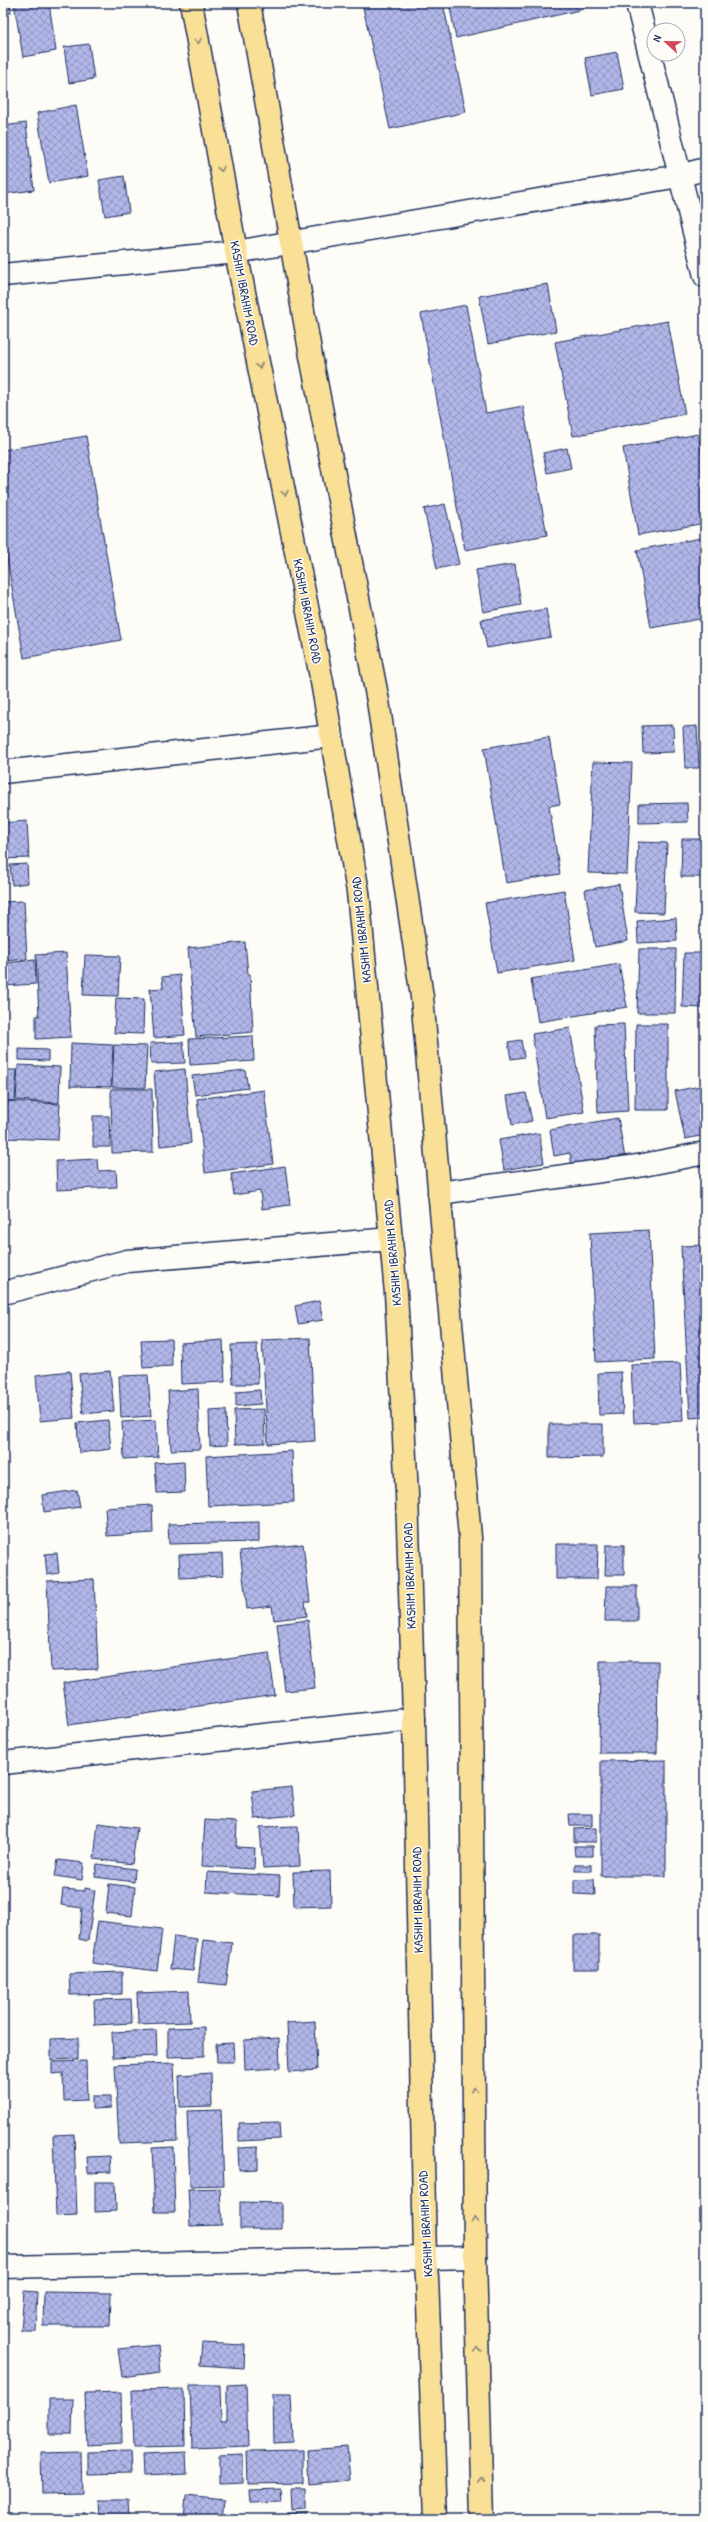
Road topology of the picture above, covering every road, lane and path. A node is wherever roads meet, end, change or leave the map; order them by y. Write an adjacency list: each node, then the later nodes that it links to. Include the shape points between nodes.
1 (191, 3): 7 (highway, KASHIM IBRAHIM ROAD, one-way to 7)
2 (249, 3): 6 (highway)
3 (638, 3): 5 (street)
4 (705, 169): 5 (street)
5 (679, 176): 6 (street); 9 (street)
6 (292, 243): 7 (street); 13 (highway, via 311,356 378,701 422,997)
7 (236, 252): 8 (street); 10 (highway, KASHIM IBRAHIM ROAD, one-way to 10)
8 (3, 275)
9 (705, 276)
10 (332, 736): 11 (street); 14 (highway, KASHIM IBRAHIM ROAD, via 358,892)
11 (3, 772)
12 (705, 1153): 13 (street, via 638,1166)
13 (439, 1193): 21 (highway, one-way to 13, via 470,1537)
14 (391, 1239): 15 (street, via 127,1260); 16 (highway, KASHIM IBRAHIM ROAD, via 407,1494)
15 (3, 1293)
16 (414, 1719): 18 (street); 20 (highway, KASHIM IBRAHIM ROAD)
17 (3, 1757): 18 (street)
18 (3, 1763): 19 (street)
19 (3, 1776)
20 (425, 2257): 21 (street); 22 (street); 23 (highway, KASHIM IBRAHIM ROAD, via 428,2277)
21 (475, 2257): 24 (highway, one-way to 21)
22 (3, 2267)
23 (436, 2519)
24 (482, 2519)

